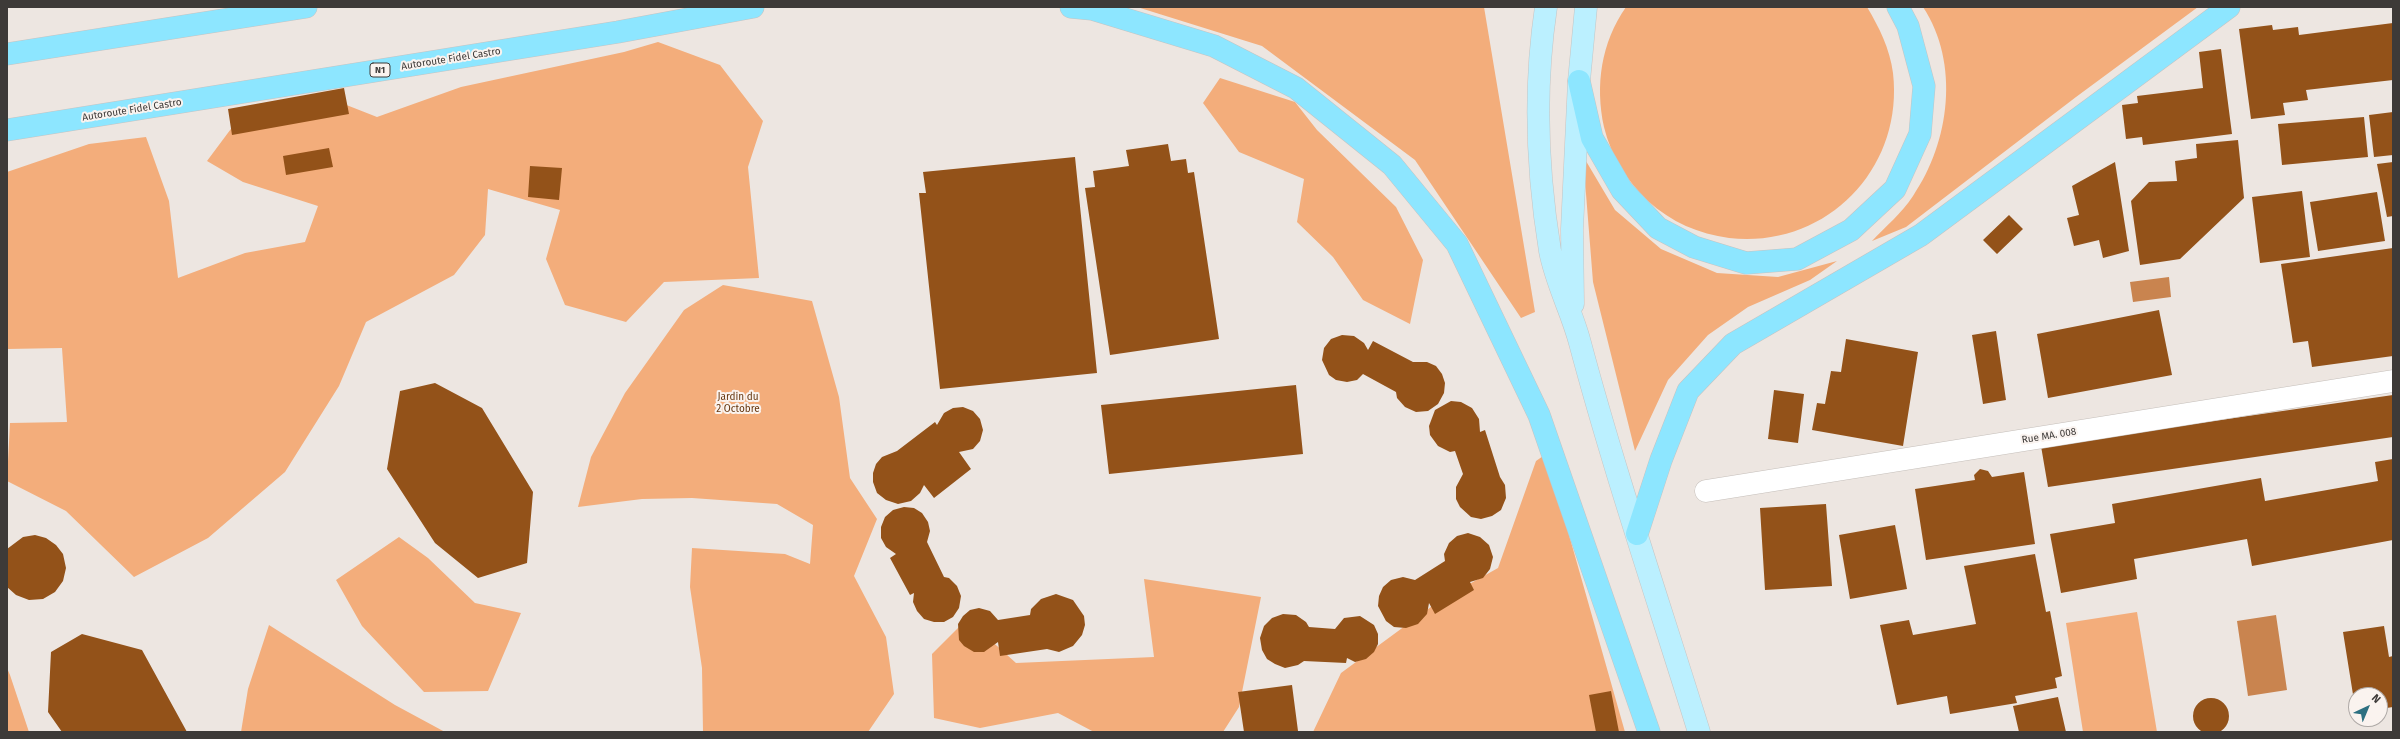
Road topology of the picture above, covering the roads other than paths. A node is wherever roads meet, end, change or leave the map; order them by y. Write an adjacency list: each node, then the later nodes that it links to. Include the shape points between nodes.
1 (306, 7): 8 (highway)
2 (753, 7): 10 (highway, Autoroute Fidel Castro / N1, via 610,33)
3 (1071, 7): 15 (highway, via 1092,9 1214,46 1296,88 1392,165 1457,244 1539,415)
4 (1546, 7): 11 (main road, via 1539,97 1542,191 1556,276)
5 (1586, 7): 9 (main road)
6 (1898, 7): 9 (highway, via 1908,26 1924,86 1920,134 1895,189 1851,230 1797,259 1746,263 1694,247 1658,228 1622,190 1592,138)
7 (2229, 7): 14 (highway, via 1921,235 1732,344 1688,391 1661,460)
8 (7, 54)
9 (1579, 81): 11 (main road, via 1572,229)
10 (7, 130)
11 (1573, 317): 14 (main road, via 1596,404)
12 (2393, 381): 13 (street, Rue MA. 008)
13 (1706, 491)
14 (1637, 534): 16 (main road)
15 (1649, 732)
16 (1698, 732)

